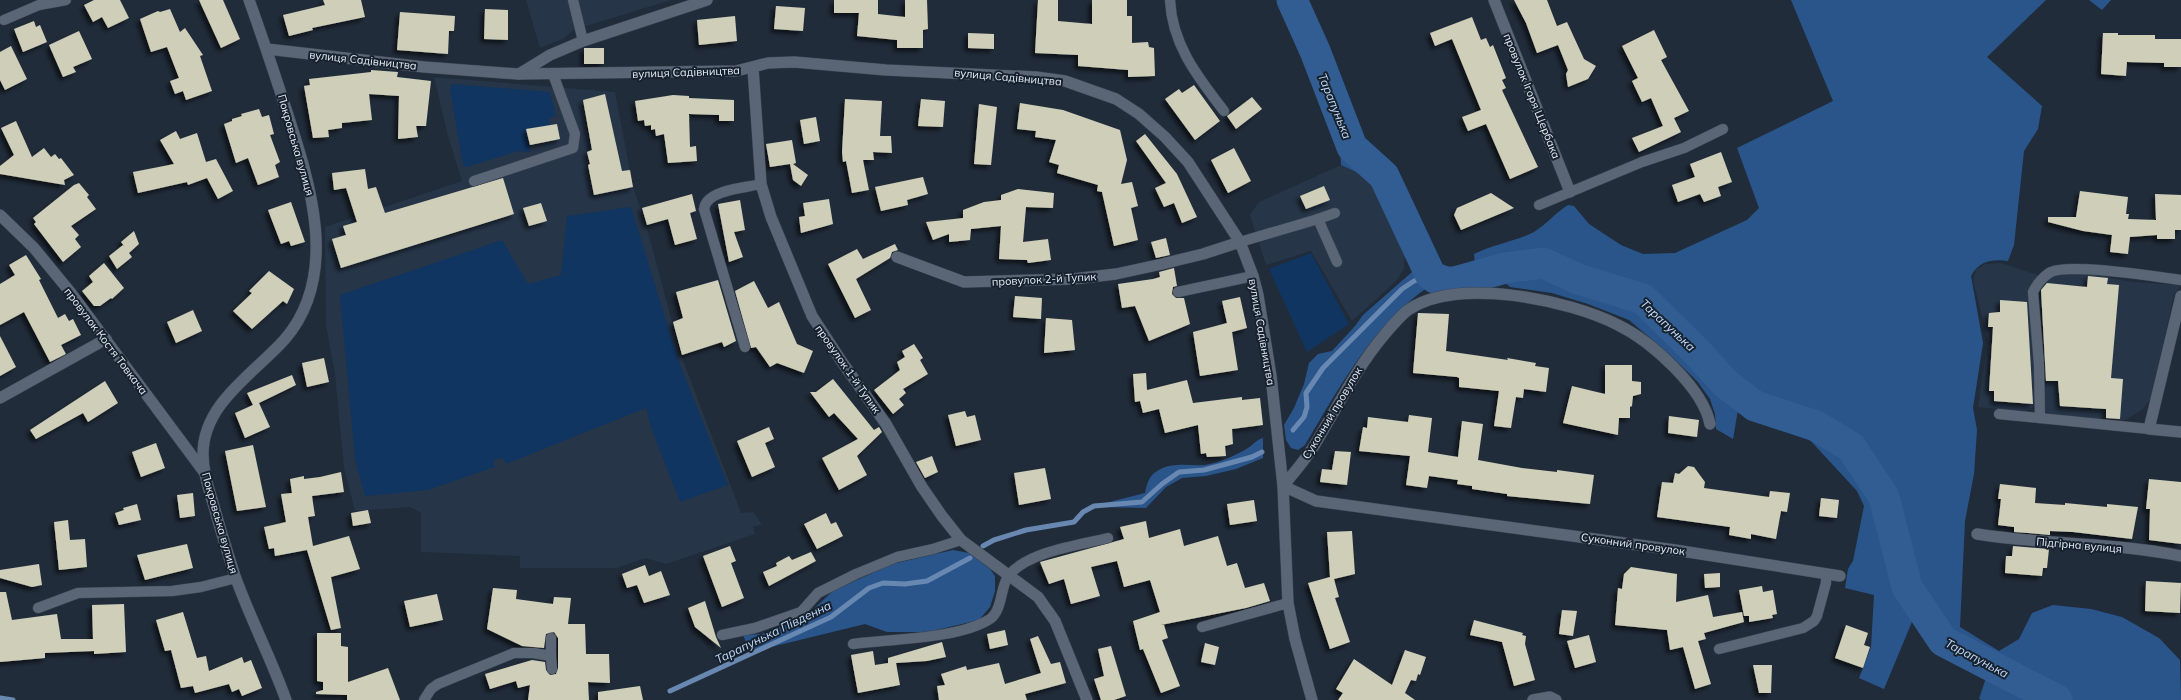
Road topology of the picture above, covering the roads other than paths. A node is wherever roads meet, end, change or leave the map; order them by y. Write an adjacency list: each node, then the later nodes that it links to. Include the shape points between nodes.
1 (66, 0): 7 (lane, via 38,6)
2 (249, 0): 9 (street, Покровська вулиця)
3 (573, 0): 8 (lane)
4 (707, 0): 8 (street)
5 (1170, 0): 13 (lane, via 1174,29 1183,52)
6 (1494, 0): 17 (street, провулок Ігоря Щербака)
7 (4, 20)
8 (582, 41): 11 (street, via 550,55)
9 (267, 49): 11 (street, вулиця Садівництва, via 424,67); 37 (street, Покровська вулиця, via 301,156 312,200 316,240 313,274 308,296 293,328 242,381 213,418 206,435 203,453)
10 (753, 68): 12 (street, вулиця Садівництва, via 736,71); 16 (street, провулок 1-й Тупик); 22 (street, вулиця Садівництва, via 768,63 794,62 886,70 1036,77 1065,81 1092,90 1116,99 1139,114 1165,137 1188,162)
11 (518, 74): 12 (street, вулиця Садівництва)
12 (553, 74): 15 (lane, via 575,134 573,148)
13 (1224, 111)
14 (1723, 129): 17 (lane, via 1684,148 1642,162)
15 (474, 181)
16 (761, 184): 30 (lane, via 714,195 706,201 704,209); 41 (street, провулок 1-й Тупик, via 771,217 812,316 886,424 922,487)
17 (1570, 192): 18 (lane)
18 (1539, 205)
19 (1335, 213): 21 (lane)
20 (0, 215): 29 (street, провулок Костя Товкача, via 34,248)
21 (1318, 219): 22 (lane); 24 (lane)
22 (1240, 242): 23 (street, провулок 2-й Тупик, via 1162,264 1116,274 1073,279 964,282); 25 (street, вулиця Садівництва)
23 (897, 256)
24 (1337, 262)
25 (1253, 276): 27 (lane); 38 (street, вулиця Садівництва, via 1271,376)
26 (2181, 280): 33 (lane, via 2070,269 2050,273 2040,282 2033,292)
27 (1178, 292)
28 (2181, 296): 35 (street)
29 (106, 339): 31 (street); 37 (street, провулок Костя Товкача)
30 (746, 347)
31 (0, 398)
32 (1999, 414): 33 (lane)
33 (2040, 418): 35 (lane)
34 (1710, 424): 38 (street, Суконний провулок, via 1703,403 1684,378 1652,348 1618,324 1577,309 1516,295 1483,292 1449,297 1408,310 1361,364 1313,448)
35 (2149, 429): 36 (street)
36 (2181, 432)
37 (204, 473): 46 (street, Покровська вулиця)
38 (1283, 486): 43 (street, Суконний провулок, via 1316,501 1675,550); 47 (street, вулиця Садівництва)
39 (1976, 534): 42 (street, Підгірна вулиця)
40 (1108, 538): 44 (lane, via 1038,556 1023,563)
41 (961, 540): 44 (street, провулок 1-й Тупик); 50 (lane, via 897,557 818,593 801,612 755,628)
42 (2181, 556)
43 (1826, 574): 45 (street, Суконний провулок); 53 (lane, via 1822,600 1814,621 1803,628)
44 (1009, 575): 52 (lane, via 996,612 989,620 978,625 924,637); 59 (street, via 1038,597 1055,621)
45 (1840, 576)
46 (236, 578): 48 (lane, via 172,591 78,592); 57 (street, Покровська вулиця)
47 (1288, 604): 49 (lane); 60 (street, вулиця Садівництва)
48 (38, 608)
49 (1202, 627)
50 (722, 635)
51 (551, 638): 54 (lane)
52 (853, 644)
53 (1719, 649)
54 (551, 656): 55 (lane); 58 (lane, via 514,653 438,684)
55 (552, 669)
56 (1553, 698): 61 (street)
57 (286, 700)
58 (424, 700)
59 (1087, 700)
60 (1312, 700)
61 (1533, 700)

